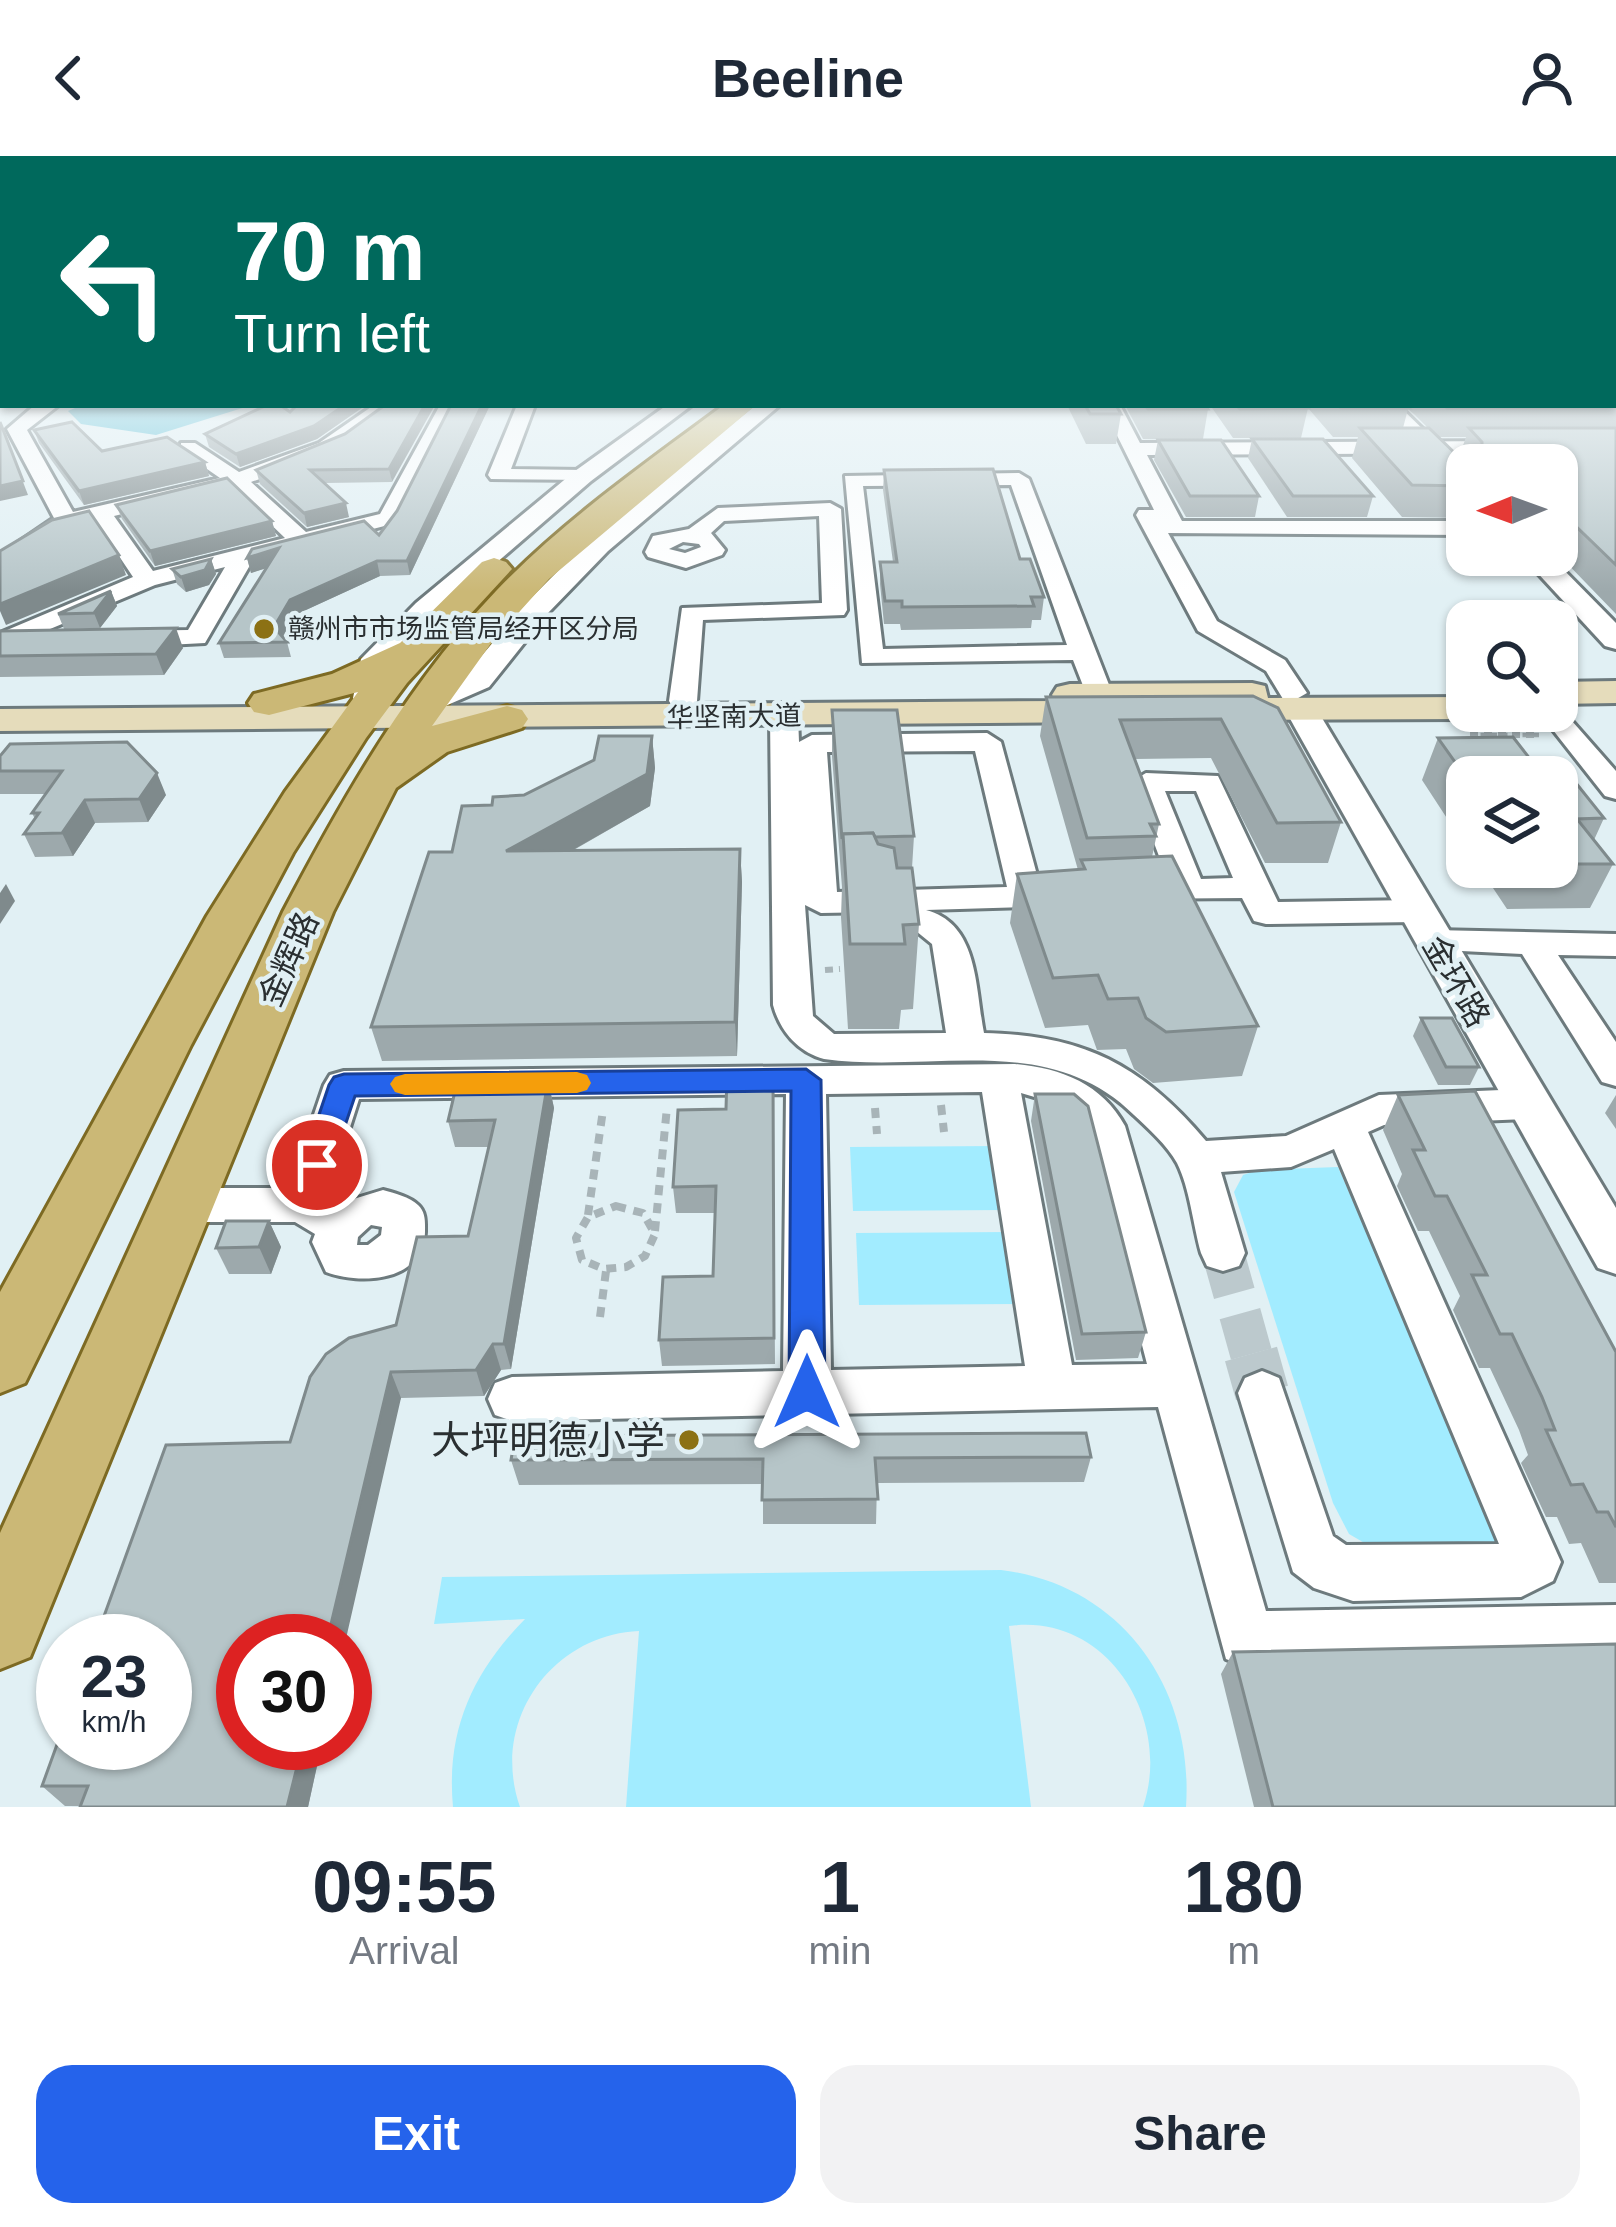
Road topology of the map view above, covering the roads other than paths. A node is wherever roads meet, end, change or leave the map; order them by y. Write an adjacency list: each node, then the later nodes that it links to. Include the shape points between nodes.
1 (15, 438): 24 (street)
2 (338, 438): 21 (street)
3 (431, 438): 26 (street, via 388,518)
4 (513, 438): 20 (street, via 498,475)
5 (635, 438): 20 (street)
6 (661, 438): 45 (main road, 金辉路, via 528,539 422,640)
7 (700, 438): 32 (main road, 金辉路, via 564,545)
8 (729, 438): 38 (street, via 599,545)
9 (1130, 438): 16 (street)
10 (1217, 438): 18 (street)
11 (1316, 438): 17 (street)
12 (1419, 438): 14 (street)
13 (188, 447): 21 (street)
14 (1428, 447): 15 (street); 17 (street); 19 (street)
15 (1446, 447)
16 (1136, 449): 18 (street); 25 (street, via 1174,528 1274,520)
17 (1331, 455): 18 (street)
18 (1229, 456)
19 (1446, 465)
20 (583, 476): 45 (street, via 376,659)
21 (237, 480): 22 (street); 26 (street)
22 (101, 513): 24 (street); 31 (street)
23 (1147, 515): 44 (street, via 1207,626 1276,666)
24 (66, 520): 28 (street)
25 (1446, 526)
26 (301, 541): 27 (street)
27 (244, 555): 31 (street); 33 (street, via 196,638)
28 (0, 565)
29 (694, 576): 29 (street, via 835,610 830,508 718,514); 43 (street)
30 (1554, 576): 34 (street)
31 (147, 580): 36 (street)
32 (482, 631): 38 (main road); 45 (main road, 金辉路)
33 (108, 640)
34 (1616, 640)
35 (64, 641): 36 (street)
36 (0, 643)
37 (1080, 652): 37 (street, via 1018,478 852,481 872,657); 41 (street)
38 (486, 672): 45 (street); 49 (main road)
39 (1616, 692): 40 (main road)
40 (1578, 693)
41 (1099, 694): 43 (main road, 华坚南大道); 44 (main road, 华坚南大道)
42 (1446, 694): 44 (main road, 华坚南大道)
43 (683, 700): 49 (main road, 华坚南大道)
44 (1296, 700): 51 (main road, 华坚南大道); 52 (main road, 华坚南大道); 61 (street, 金环路)
45 (387, 703): 48 (main road, via 315,694); 49 (main road, 华坚南大道); 56 (main road, 金辉路)
46 (0, 704): 48 (main road)
47 (1616, 707): 50 (main road)
48 (263, 711): 53 (main road); 56 (main road, via 311,749)
49 (520, 711): 51 (main road, 华坚南大道); 56 (main road, via 439,737)
50 (1578, 714)
51 (784, 716): 60 (street)
52 (1446, 719)
53 (0, 720)
54 (1572, 732): 55 (street)
55 (1612, 781)
56 (339, 792): 70 (main road, 金辉路, via 308,912); 73 (main road, 金辉路, via 234,910)
57 (1254, 886): 58 (street); 58 (street, via 1207,782 1146,782); 61 (street, via 1267,913)
58 (1188, 890): 59 (street)
59 (1026, 898): 59 (street, via 987,742 812,744 820,903)
60 (791, 918): 64 (street, via 905,917 937,927 949,939); 64 (street, via 791,1005 811,1039)
61 (1425, 926): 62 (street); 67 (street, 金环路)
62 (1534, 945): 63 (street); 65 (street)
63 (1616, 945)
64 (983, 1062): 66 (street); 69 (street, via 1012,1046 1093,1063 1161,1111); 74 (street, via 1068,1090 1106,1126); 75 (street)
65 (1616, 1072)
66 (806, 1080): 70 (street, via 344,1085 320,1218); 76 (street)
67 (1528, 1104): 68 (street, via 1379,1110); 72 (street, 金环路)
68 (1344, 1124): 69 (street, via 1291,1150); 77 (street, via 1534,1562 1521,1570 1333,1569 1312,1553)
69 (1196, 1158): 71 (street)
70 (180, 1205): 79 (main road, 金辉路)
71 (1223, 1253)
72 (1616, 1253)
73 (0, 1361)
74 (1177, 1385): 75 (street); 80 (street, via 1246,1639)
75 (1052, 1388): 76 (street)
76 (807, 1392): 78 (street)
77 (1262, 1393)
78 (512, 1399)
79 (0, 1628)
80 (1616, 1633)

